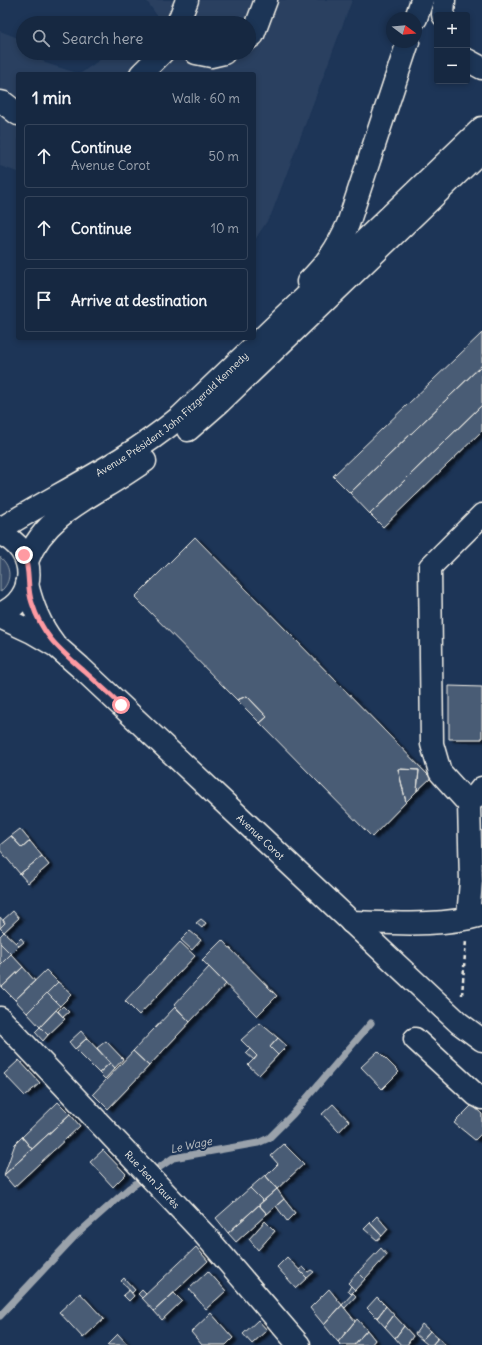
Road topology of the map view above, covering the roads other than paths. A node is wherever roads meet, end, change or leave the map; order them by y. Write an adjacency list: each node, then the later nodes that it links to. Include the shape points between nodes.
1 (187, 0): 7 (street)
2 (266, 0): 8 (street)
3 (422, 0): 5 (street)
4 (444, 0): 6 (street)
5 (418, 12)
6 (443, 12)
7 (181, 16)
8 (256, 28)
9 (406, 48): 18 (street, via 348,224 337,247 322,267)
10 (155, 60): 13 (street)
11 (470, 62): 12 (street)
12 (482, 68)
13 (142, 72)
14 (0, 102): 15 (street)
15 (16, 112)
16 (482, 128): 20 (street, Avenue Président John Fitzgerald Kennedy)
17 (482, 150): 24 (street, Avenue Président John Fitzgerald Kennedy, via 192,428 155,455 61,514 42,533)
18 (256, 332)
19 (248, 340): 20 (street, via 207,383)
20 (180, 417): 22 (street, Avenue Président John Fitzgerald Kennedy, via 128,455)
21 (482, 515): 29 (street, via 430,567 432,744 440,772)
22 (0, 528)
23 (0, 534): 24 (street, Avenue Président John Fitzgerald Kennedy, via 17,545)
24 (27, 562): 25 (street, Avenue Président John Fitzgerald Kennedy)
25 (28, 584): 26 (street, via 16,604); 28 (street, Avenue Corot, via 35,611)
26 (0, 614)
27 (0, 617): 28 (street, Avenue Corot, via 26,628)
28 (56, 646): 31 (street, Avenue Corot)
29 (476, 796): 30 (street, via 471,881)
30 (475, 917): 31 (street, via 414,924)
31 (351, 922): 33 (street, Avenue Corot)
32 (0, 1018): 38 (street, Rue Jean Jaurès, via 204,1234)
33 (462, 1026): 35 (street, Avenue Corot); 36 (street, Avenue Corot)
34 (415, 1039): 37 (street)
35 (482, 1040)
36 (482, 1050)
37 (482, 1098)
38 (299, 1345)

